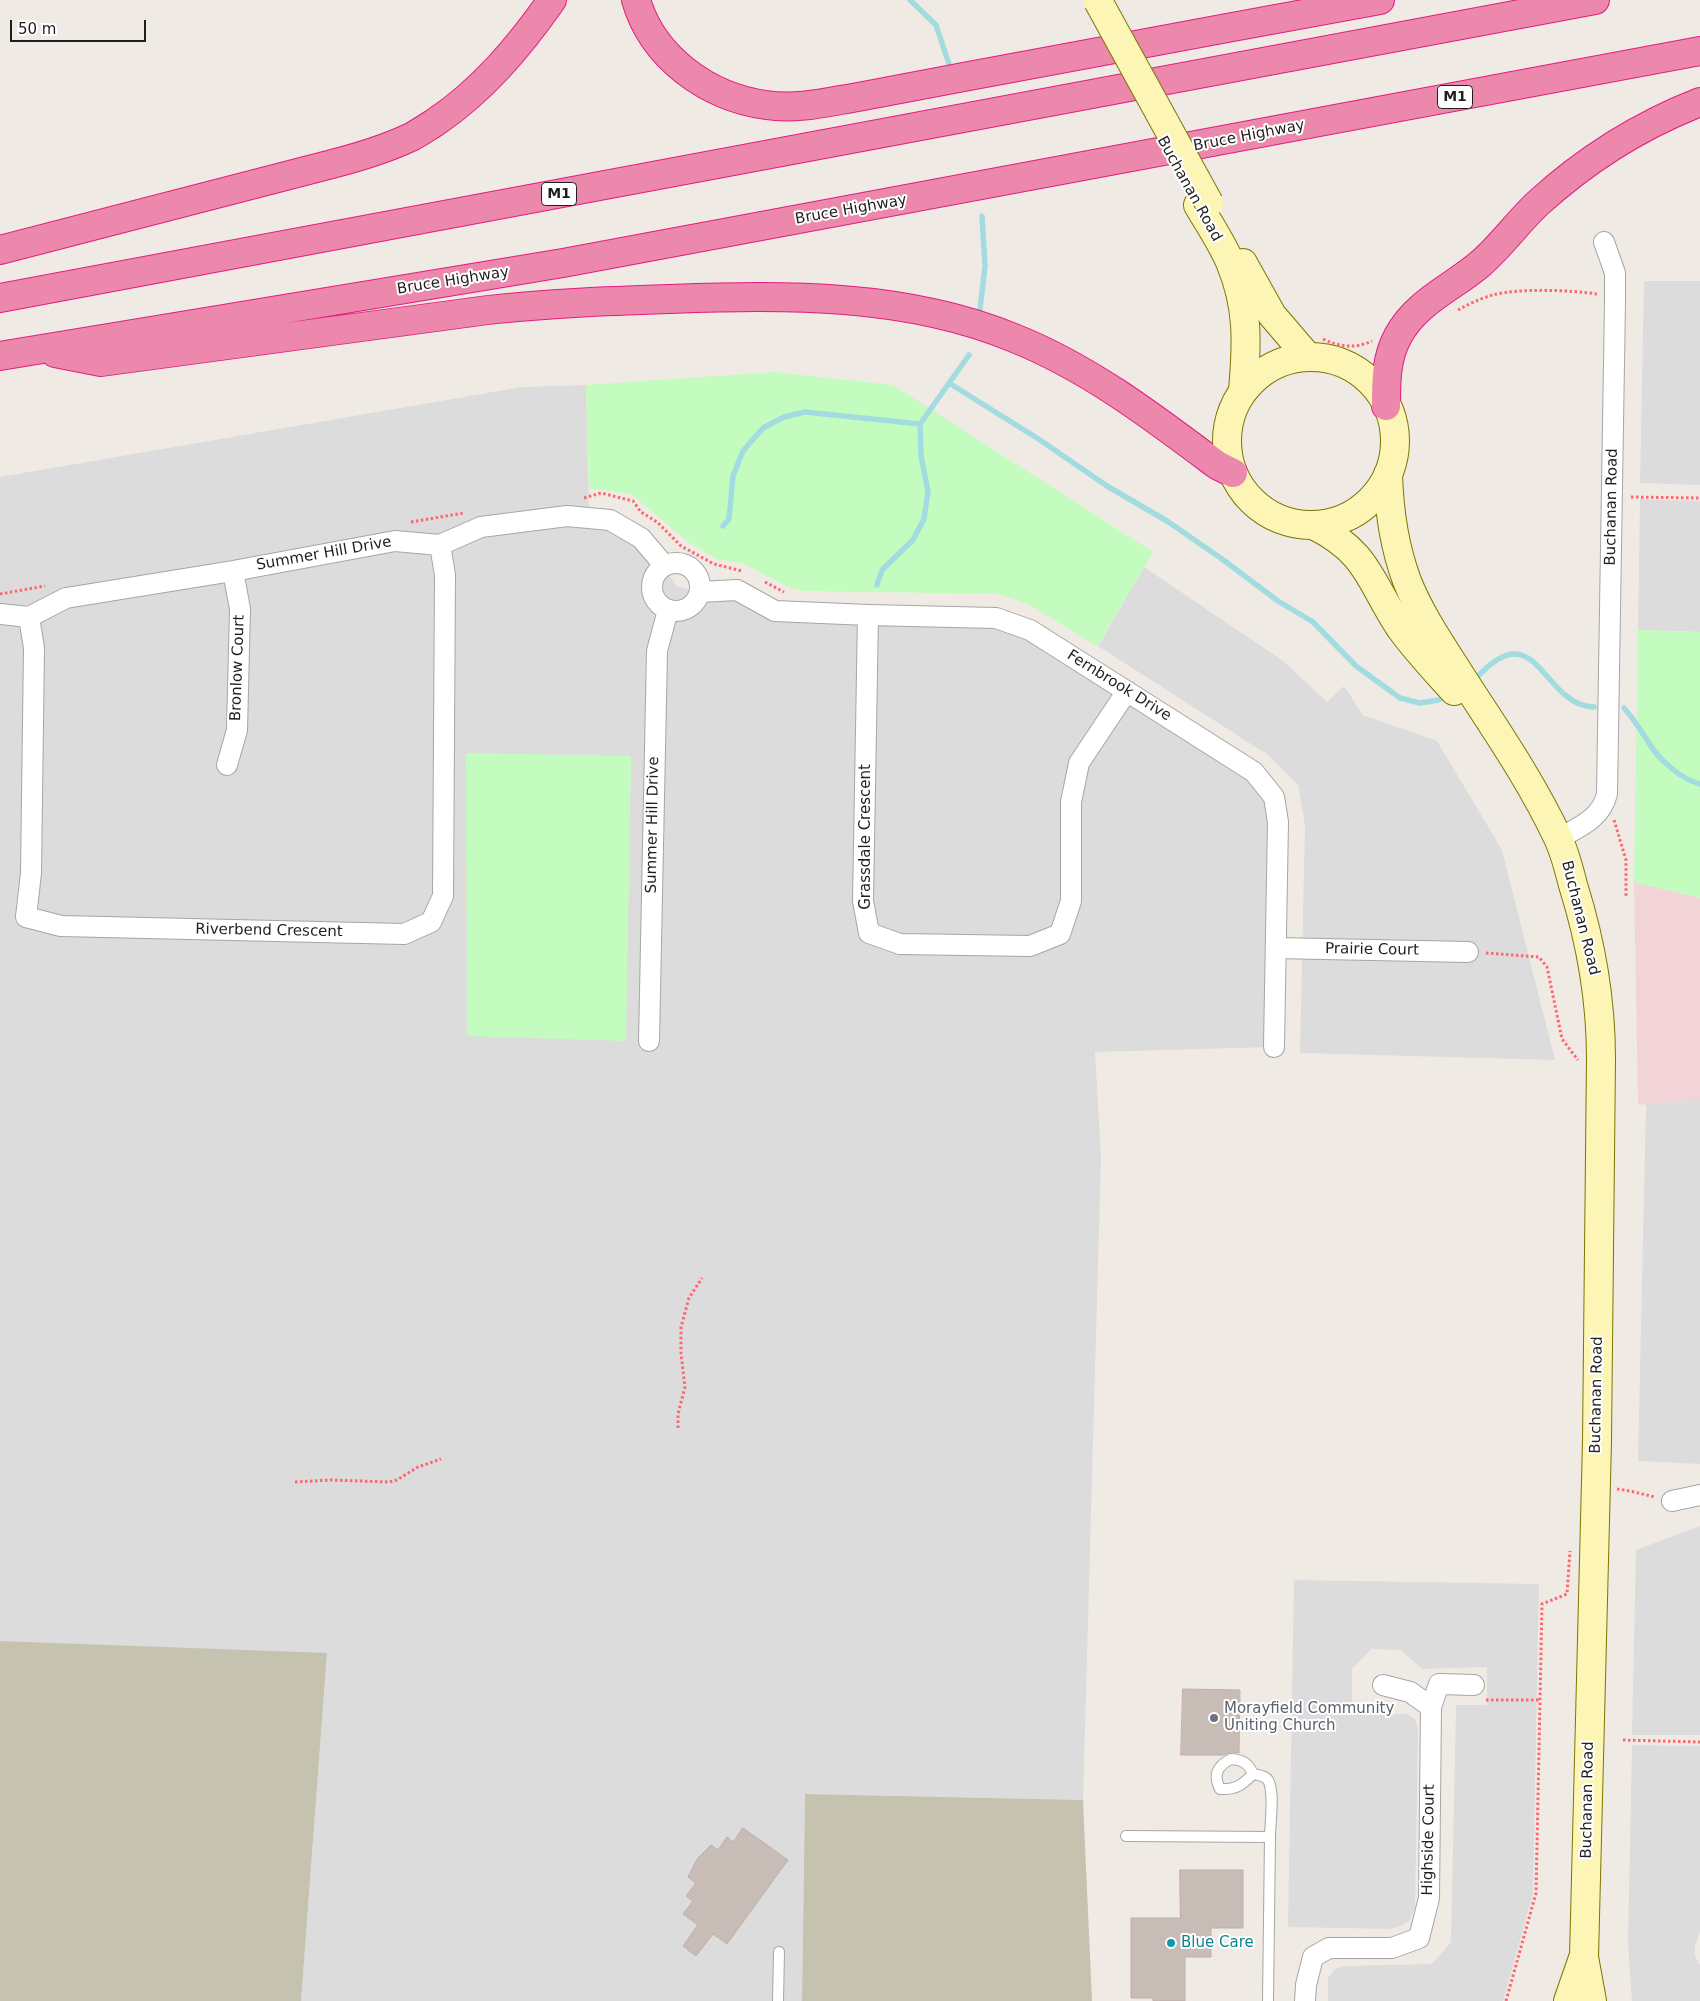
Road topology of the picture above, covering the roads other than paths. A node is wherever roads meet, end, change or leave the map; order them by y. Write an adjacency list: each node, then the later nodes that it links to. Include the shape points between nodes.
1 (552, 0): 10 (highway, via 516,50 484,83 451,112 413,136 361,156)
2 (636, 0): 3 (highway, via 650,31 667,55 691,76 744,101 768,106 813,105)
3 (1380, 0)
4 (1595, 0): 11 (highway, M1)
5 (1092, 1): 8 (main road, Buchanan Road)
6 (1700, 51): 12 (highway, Bruce Highway / M1, via 573,262)
7 (1700, 102): 16 (highway, via 1660,118 1568,178 1536,204 1480,264 1427,302 1399,334 1391,351)
8 (1204, 204): 14 (main road, Buchanan Road, via 1272,315); 15 (main road, Buchanan Road, via 1230,261 1243,303 1247,344)
9 (1604, 242): 31 (street, Buchanan Road, via 1614,273 1607,794 1596,816)
10 (0, 250)
11 (0, 298)
12 (36, 350): 13 (highway, Bruce Highway / M1); 17 (highway, via 101,362 550,304 720,297 811,298 887,304 983,326 1052,354 1118,392 1217,465)
13 (0, 356)
14 (1308, 357): 15 (main road, via 1286,360 1272,367); 16 (main road, via 1332,360 1354,369 1373,385)
15 (1243, 391): 17 (main road, via 1228,425 1227,449)
16 (1386, 406): 18 (main road, via 1394,440)
17 (1233, 473): 19 (main road, via 1246,494 1268,513 1285,521)
18 (1388, 474): 19 (main road, via 1375,494 1358,510 1337,521); 30 (main road, Buchanan Road, via 1395,538 1410,588 1438,642)
19 (1313, 525): 30 (main road, Buchanan Road, via 1342,542 1366,567 1402,630)
20 (440, 545): 21 (street, Summer Hill Drive, via 481,527 567,516 610,520 641,538); 22 (street, Summer Hill Drive, via 395,541); 27 (street, Riverbend Crescent, via 445,575 443,896 431,922 404,934 61,926 26,916 31,873 34,648)
21 (664, 566): 23 (street, via 672,562 688,565 698,577); 24 (street, via 652,580 652,589 654,597)
22 (233, 570): 27 (street, Summer Hill Drive, via 66,598); 29 (street, Bronlow Court, via 240,619 236,730)
23 (700, 592): 24 (street, via 688,608); 26 (street, Fernbrook Drive, via 737,590 775,611)
24 (668, 610): 34 (street, Summer Hill Drive, via 657,651)
25 (0, 614): 27 (street)
26 (868, 615): 28 (street, Fernbrook Drive, via 996,618 1030,630); 28 (street, Grassdale Crescent, via 863,901 869,933 900,944 1030,946 1060,934 1071,901 1071,802 1079,763)
27 (28, 617)
28 (1127, 691): 32 (street, Fernbrook Drive, via 1254,772 1274,797 1278,822)
29 (228, 765)
30 (1526, 779): 31 (main road, Buchanan Road)
31 (1558, 839): 45 (main road, Buchanan Road, via 1592,954 1601,1024 1597,1441)
32 (1276, 948): 33 (street, Prairie Court); 35 (street, Fernbrook Drive)
33 (1468, 952)
34 (649, 1041)
35 (1274, 1047)
36 (1700, 1495): 37 (street)
37 (1672, 1502)
38 (1383, 1685): 40 (street, via 1410,1692)
39 (1474, 1685): 40 (street, Highside Court, via 1439,1684)
40 (1431, 1707): 48 (street, Highside Court, via 1429,1898 1419,1938 1392,1948 1329,1948 1313,1957)
41 (1253, 1774): 43 (lane, via 1263,1775 1268,1780)
42 (1126, 1836): 43 (lane)
43 (1270, 1837): 47 (lane)
44 (779, 1952): 46 (lane)
45 (1584, 1957): 49 (main road, Buchanan Road); 50 (main road, Buchanan Road)
46 (778, 2001)
47 (1268, 2001)
48 (1305, 2001)
49 (1568, 2001)
50 (1592, 2001)

